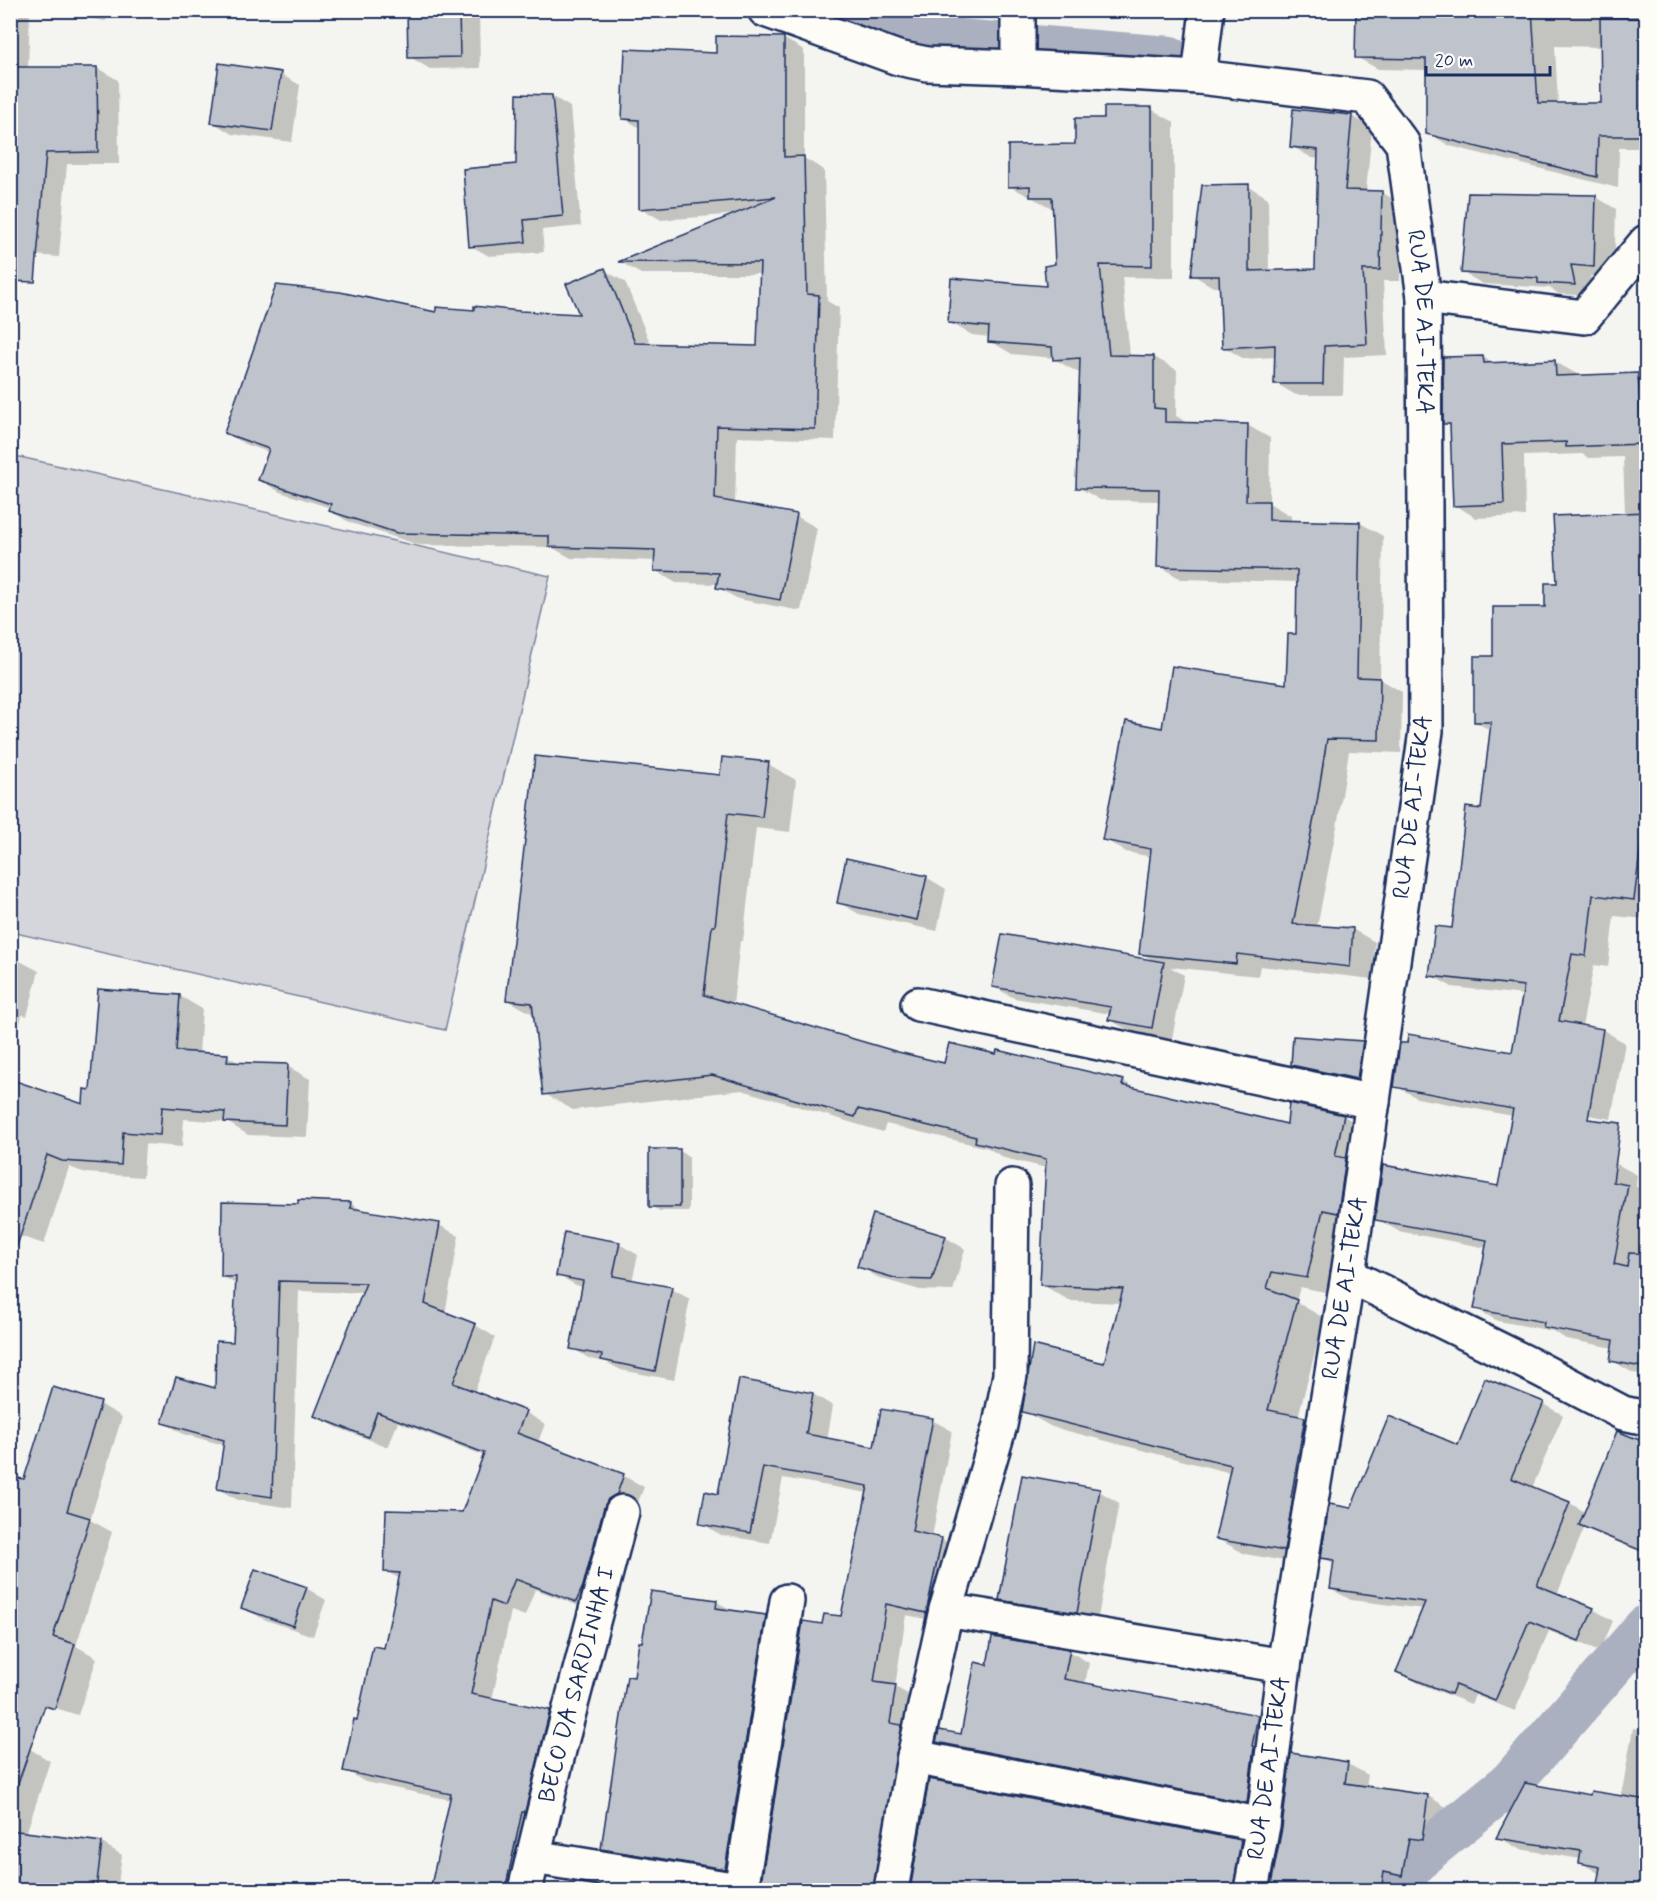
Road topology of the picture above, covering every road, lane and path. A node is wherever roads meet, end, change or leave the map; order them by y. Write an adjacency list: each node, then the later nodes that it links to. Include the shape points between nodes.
1 (765, 10): 4 (street, RUA DE AI-TEKA, via 898,58 927,64)
2 (1018, 10): 4 (street)
3 (1207, 10): 5 (street)
4 (1018, 67): 5 (street, RUA DE AI-TEKA)
5 (1199, 77): 7 (street, RUA DE AI-TEKA, via 1367,97 1403,144)
6 (1647, 242): 7 (street, via 1584,317)
7 (1424, 297): 9 (street, RUA DE AI-TEKA, via 1426,731)
8 (918, 1004): 9 (street)
9 (1373, 1102): 11 (street, RUA DE AI-TEKA)
10 (1012, 1186): 15 (street, via 1010,1375 1000,1425)
11 (1348, 1275): 12 (street, via 1623,1413); 16 (street, RUA DE AI-TEKA)
12 (1647, 1418)
13 (622, 1512): 19 (street, BECO DA SARDINHA I)
14 (787, 1601): 21 (street)
15 (946, 1610): 16 (street); 17 (street)
16 (1284, 1666): 18 (street, RUA DE AI-TEKA)
17 (914, 1757): 18 (street); 22 (street)
18 (1263, 1825): 23 (street, RUA DE AI-TEKA)
19 (533, 1857): 20 (street, BECO DA SARDINHA I); 21 (street)
20 (525, 1890)
21 (740, 1890)
22 (891, 1890)
23 (1251, 1890)

